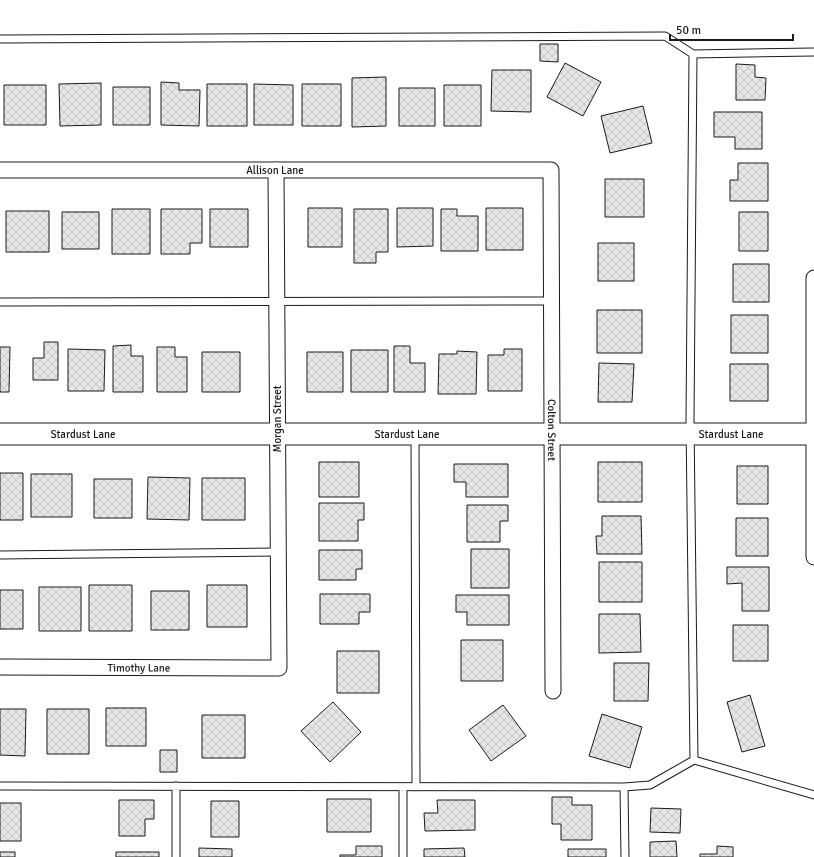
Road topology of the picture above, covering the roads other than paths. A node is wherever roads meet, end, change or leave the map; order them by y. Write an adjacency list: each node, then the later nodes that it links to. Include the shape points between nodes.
1 (0, 38): 3 (lane, via 665,36)
2 (814, 52): 3 (lane)
3 (693, 54): 15 (lane)
4 (0, 170): 5 (street, Allison Lane)
5 (276, 170): 6 (street, Allison Lane); 10 (street, Morgan Street)
6 (551, 170): 8 (street, Colton Street)
7 (814, 278): 16 (street)
8 (551, 301): 10 (lane); 14 (street, Colton Street)
9 (0, 302): 10 (lane)
10 (277, 302): 12 (street, Morgan Street)
11 (0, 434): 12 (street, Stardust Lane)
12 (278, 434): 13 (street, Stardust Lane); 17 (street, Morgan Street)
13 (415, 434): 14 (street, Stardust Lane); 27 (lane)
14 (552, 434): 15 (street, Stardust Lane); 22 (street, Colton Street)
15 (690, 434): 16 (street, Stardust Lane); 23 (lane)
16 (814, 434): 19 (street)
17 (278, 552): 18 (lane); 21 (street, Morgan Street)
18 (0, 555)
19 (814, 557)
20 (0, 667): 21 (street, Timothy Lane)
21 (279, 668)
22 (553, 691)
23 (694, 760): 28 (lane, via 650,784); 29 (lane)
24 (0, 786): 25 (lane)
25 (176, 786): 26 (lane); 30 (lane)
26 (403, 787): 27 (lane); 31 (lane)
27 (416, 787): 28 (lane)
28 (624, 787): 32 (lane)
29 (814, 795)
30 (176, 857)
31 (403, 857)
32 (625, 857)

